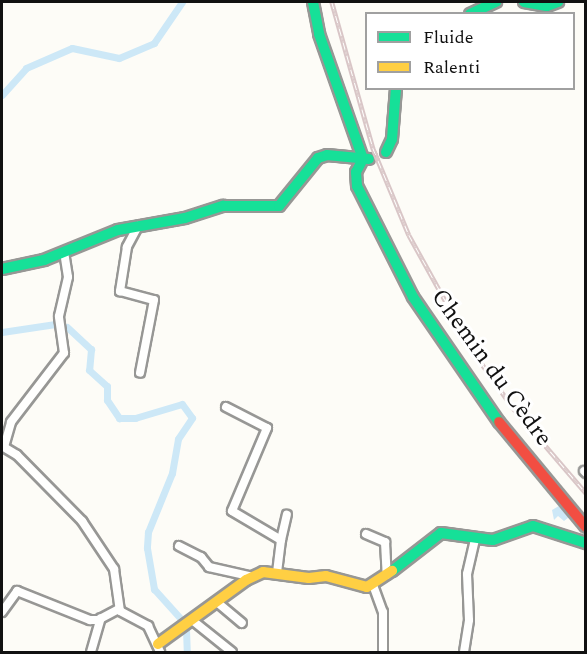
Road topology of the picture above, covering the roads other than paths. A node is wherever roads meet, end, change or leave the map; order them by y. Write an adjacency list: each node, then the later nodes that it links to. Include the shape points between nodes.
1 (313, 2): 8 (street, via 319,34)
2 (496, 2): 5 (street)
3 (524, 2): 4 (street, via 547,6)
4 (558, 2)
5 (474, 12)
6 (396, 90): 7 (street, via 392,140)
7 (386, 152)
8 (366, 159): 9 (street, via 327,155 318,158 279,206 223,206); 16 (street, Chemin du Cèdre, via 356,172 357,186 413,297 498,421)
9 (138, 226): 10 (street, via 105,233); 12 (street, via 128,247 120,291 154,300)
10 (64, 252): 11 (street); 14 (street, via 68,277 59,316 64,353 11,422)
11 (2, 269)
12 (140, 373)
13 (226, 407): 18 (street, via 268,431 232,513)
14 (3, 446): 27 (street, via 17,455 82,521 114,569)
15 (287, 515): 18 (street)
16 (585, 527)
17 (366, 534): 23 (street, via 385,542)
18 (281, 540): 22 (street)
19 (475, 540): 20 (street, via 493,540 533,526); 23 (street, via 441,533); 36 (street, via 467,574 469,620)
20 (585, 543)
21 (179, 546): 24 (street, via 201,557 209,567)
22 (277, 572): 24 (street); 25 (street)
23 (387, 575): 25 (street)
24 (253, 577): 26 (street)
25 (373, 585): 35 (street, via 382,612)
26 (218, 603): 30 (street); 31 (street)
27 (119, 609): 29 (street); 32 (street, via 130,619 148,626)
28 (2, 612): 29 (street, via 17,591 90,620)
29 (101, 618): 33 (street)
30 (192, 620): 32 (street); 34 (street)
31 (242, 623)
32 (159, 648)
33 (91, 652)
34 (232, 652)
35 (383, 652)
36 (464, 652)

